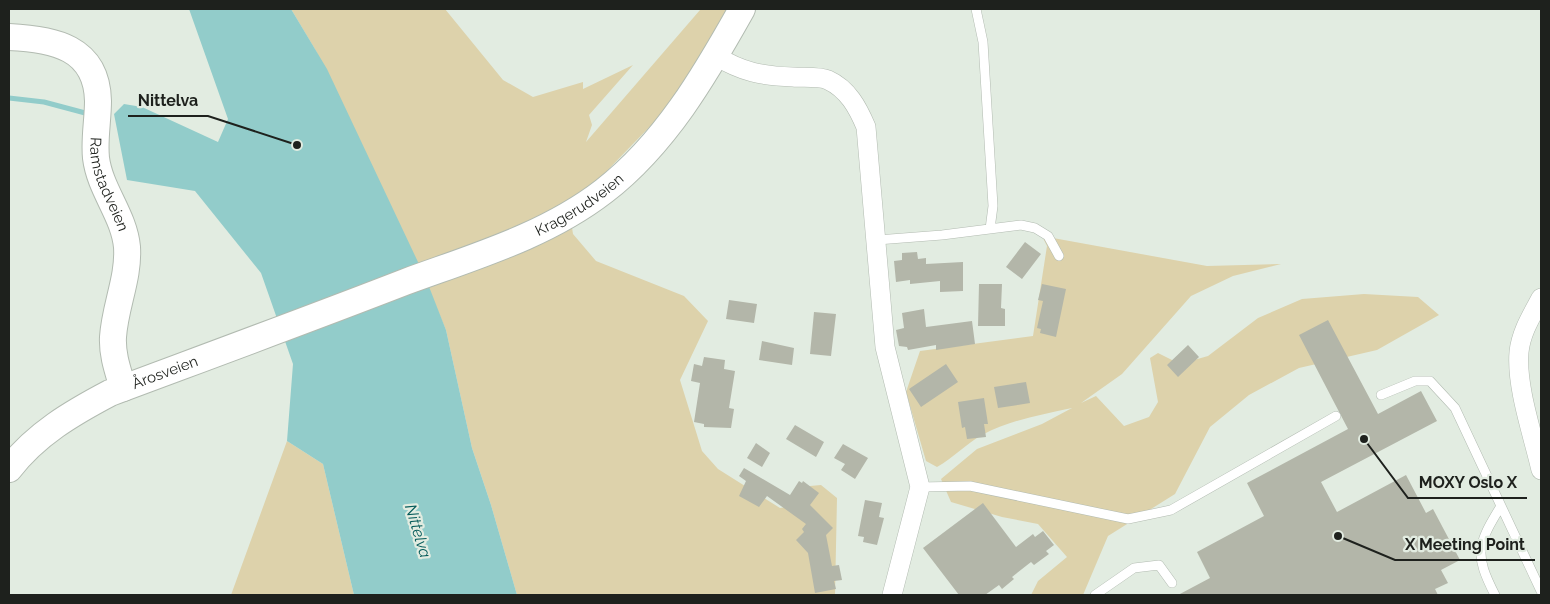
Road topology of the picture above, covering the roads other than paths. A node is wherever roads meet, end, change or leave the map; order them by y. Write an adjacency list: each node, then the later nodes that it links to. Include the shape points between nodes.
1 (742, 9): 4 (main road, Kragerudveien)
2 (976, 9): 5 (lane, via 983,42 993,206)
3 (9, 37): 10 (main road, Ramstadveien, via 52,41 79,55 94,80 97,163 103,184 123,224 127,248 126,276 113,336 113,350)
4 (716, 56): 6 (street, via 744,70 785,77 827,79 844,90 860,112 866,127); 9 (main road, Kragerudveien, via 665,131 605,190 574,213 508,244)
5 (990, 228): 6 (lane); 7 (lane, via 1014,224 1035,228 1048,236)
6 (877, 240): 15 (street, via 887,360)
7 (1059, 256)
8 (1541, 298): 14 (street, via 1526,325 1519,352 1522,386)
9 (341, 307): 10 (main road, Årosveien)
10 (123, 388): 13 (main road, Årosveien, via 56,424)
11 (1381, 395): 16 (lane, via 1415,381 1430,381 1436,385 1455,408)
12 (1336, 416): 15 (lane, via 1171,510 1128,519 970,486)
13 (9, 469)
14 (1541, 470)
15 (920, 487): 19 (street)
16 (1501, 506): 18 (lane); 21 (lane, via 1487,528 1480,553 1482,569)
17 (1172, 583): 20 (lane, via 1159,565 1134,568)
18 (1541, 591)
19 (892, 595)
20 (1095, 595)
21 (1495, 595)

